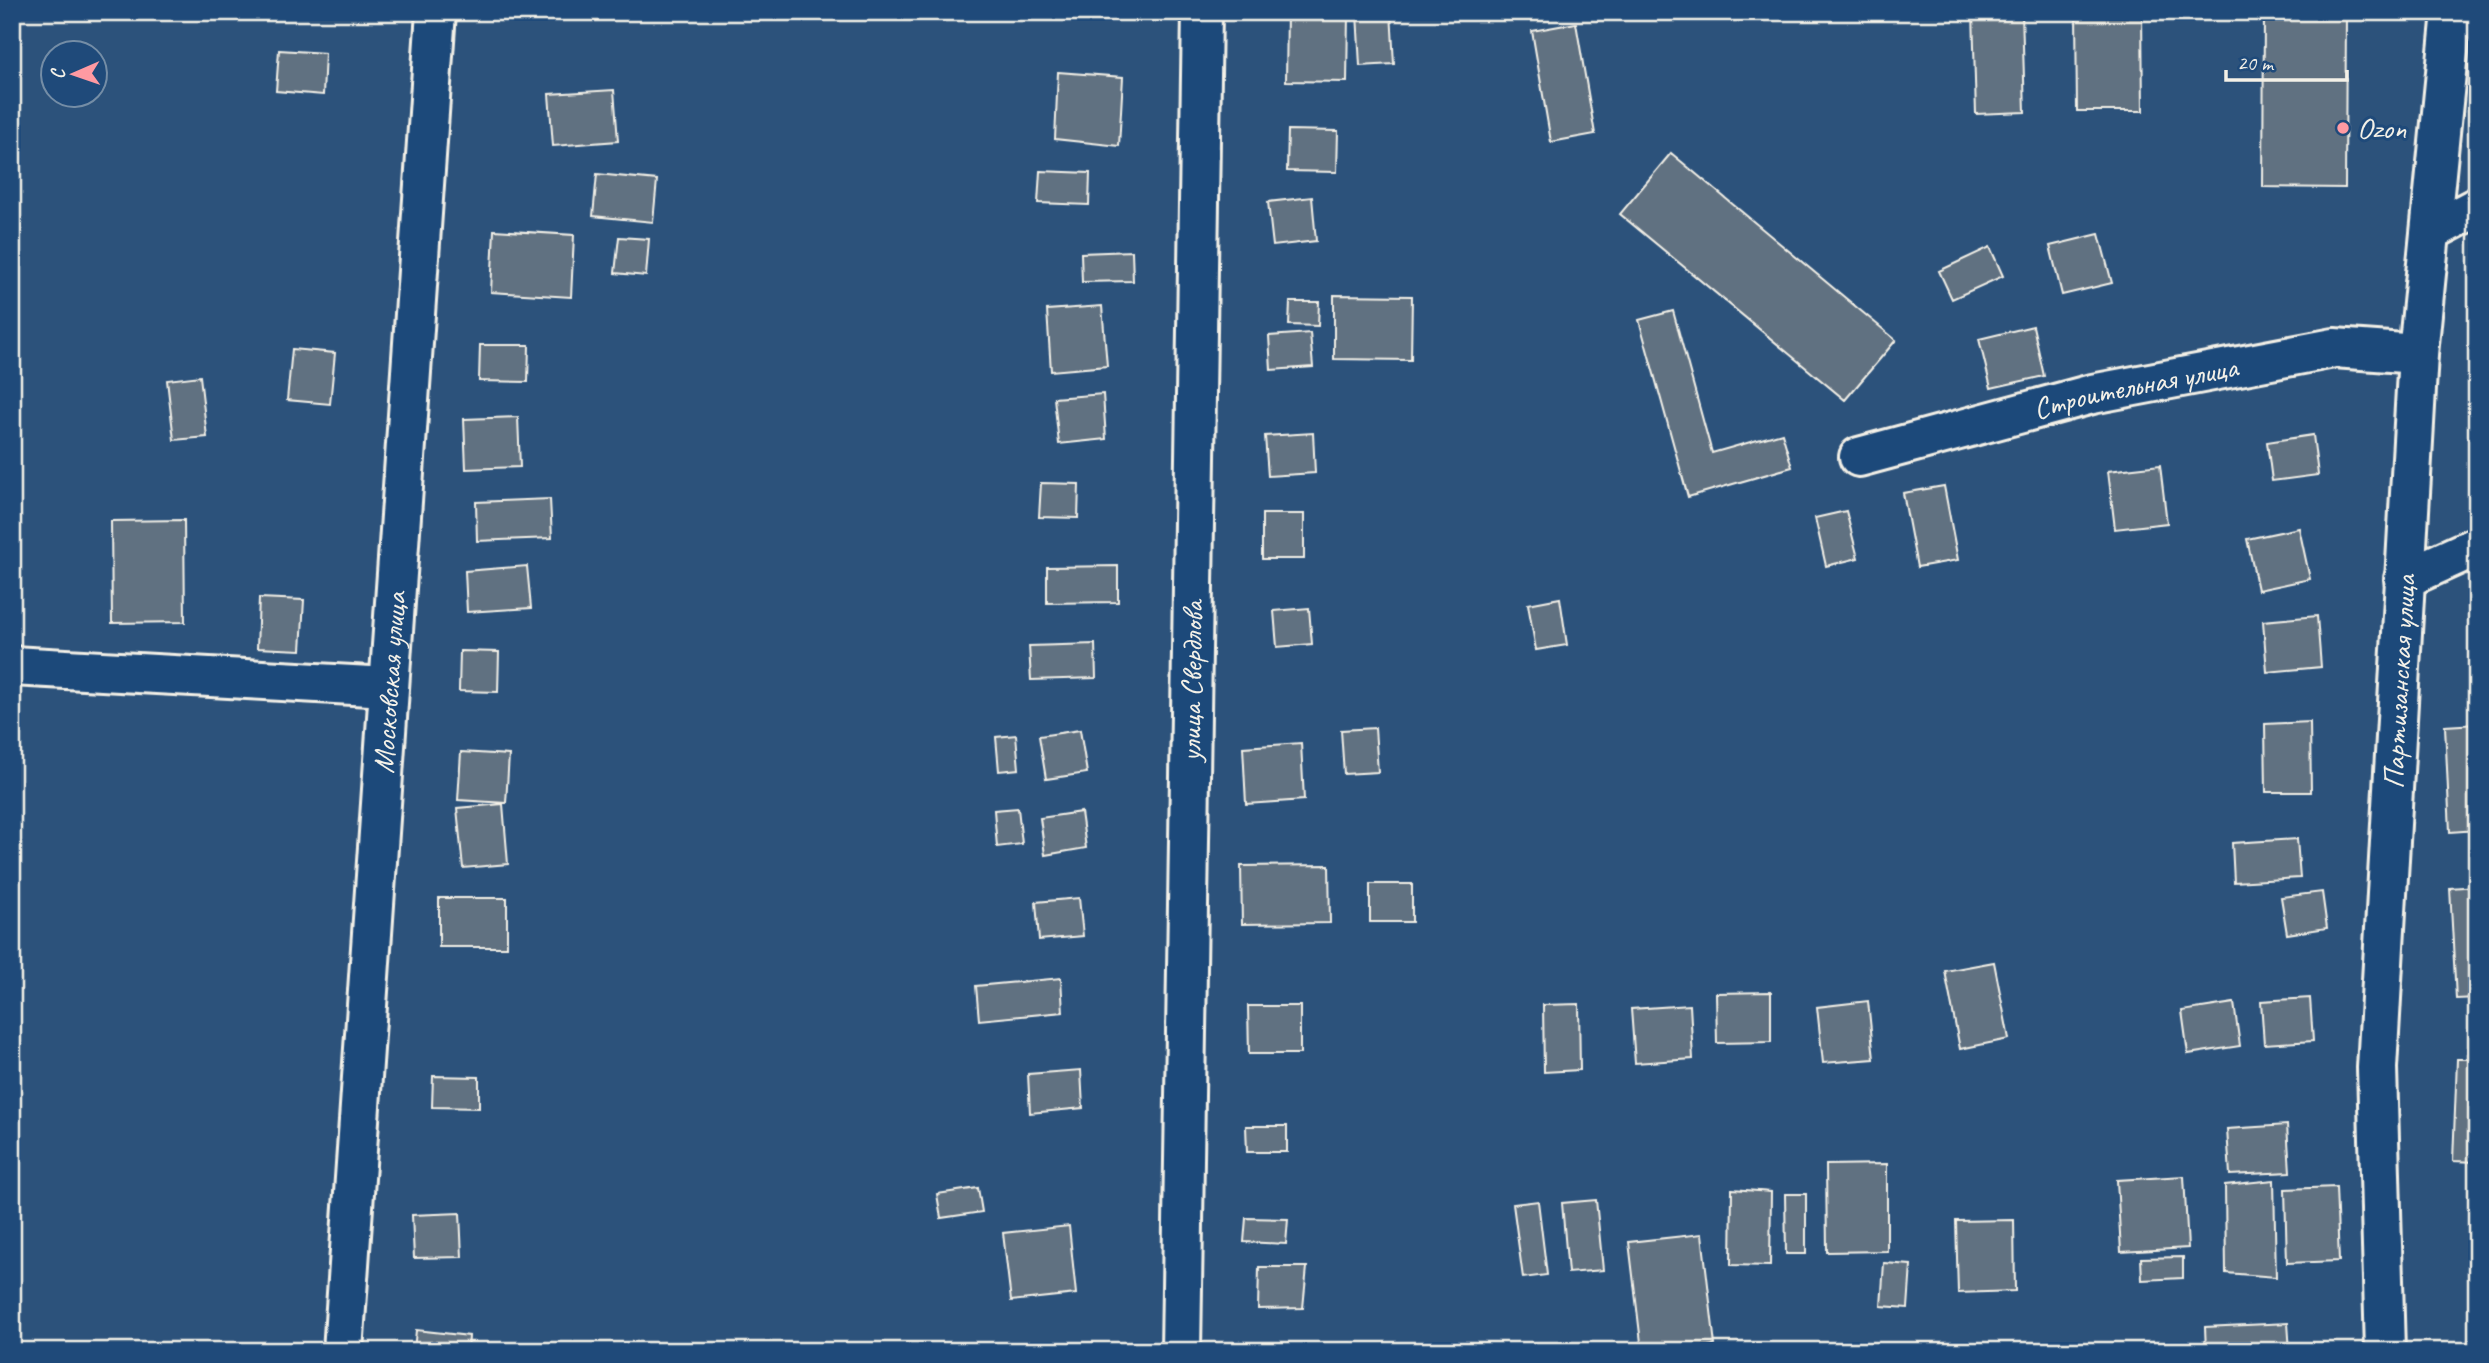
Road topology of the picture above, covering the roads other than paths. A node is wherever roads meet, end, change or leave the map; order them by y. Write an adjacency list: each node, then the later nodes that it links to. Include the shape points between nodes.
1 (436, 12): 11 (street, Московская улица)
2 (1202, 12): 13 (street, улица Свердлова)
3 (2452, 12): 5 (street, Партизанская улица)
4 (2477, 207): 5 (street)
5 (2431, 231): 6 (street, Партизанская улица)
6 (2418, 354): 7 (street, Строительная улица, via 2334,348 2092,394); 9 (street, Партизанская улица)
7 (1859, 457)
8 (2477, 546): 9 (street)
9 (2404, 579): 14 (street, Партизанская улица, via 2377,1068)
10 (12, 666): 11 (street)
11 (388, 687): 12 (street, Московская улица)
12 (343, 1351)
13 (1181, 1351)
14 (2385, 1351)

